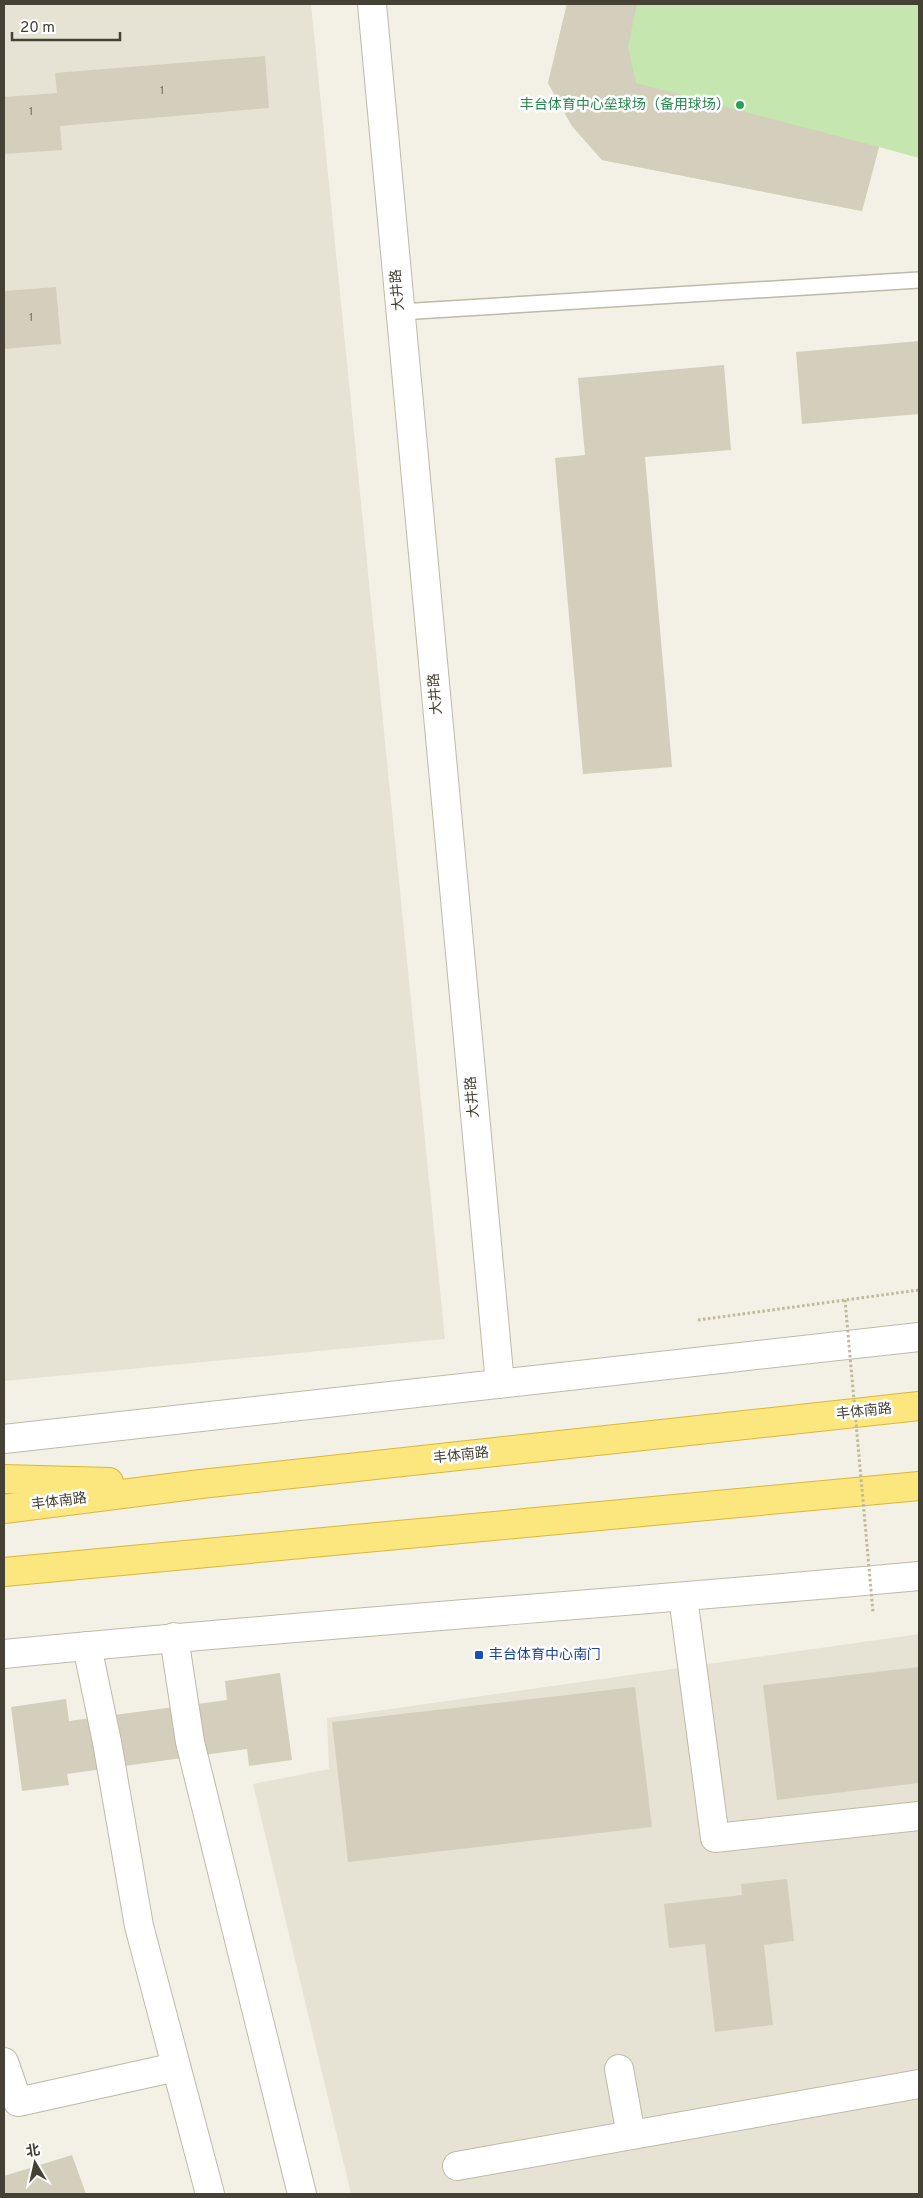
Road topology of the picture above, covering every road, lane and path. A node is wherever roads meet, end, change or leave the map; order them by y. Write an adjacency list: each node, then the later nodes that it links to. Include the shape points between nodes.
1 (372, 4): 3 (street, 大井路)
2 (919, 280): 3 (lane)
3 (400, 312): 8 (street, 大井路)
4 (919, 1290): 5 (path)
5 (844, 1300): 6 (path); 18 (path, bridge)
6 (698, 1320)
7 (919, 1337): 8 (street)
8 (500, 1384): 10 (street)
9 (919, 1406): 12 (highway, 丰体南路)
10 (4, 1439)
11 (4, 1479): 12 (highway)
12 (201, 1484): 14 (highway, 丰体南路)
13 (919, 1486): 15 (highway)
14 (4, 1509)
15 (4, 1572)
16 (919, 1576): 17 (street)
17 (683, 1597): 19 (street); 22 (street, via 715,1838)
18 (873, 1612)
19 (174, 1637): 20 (street); 30 (street, via 190,1742)
20 (87, 1646): 21 (street); 24 (street, via 139,1926)
21 (4, 1654)
22 (919, 1816)
23 (4, 2062): 24 (street, via 18,2102)
24 (176, 2067): 29 (street)
25 (619, 2069): 27 (street)
26 (919, 2084): 27 (street)
27 (631, 2135): 28 (street)
28 (457, 2166)
29 (210, 2194)
30 (302, 2194)

